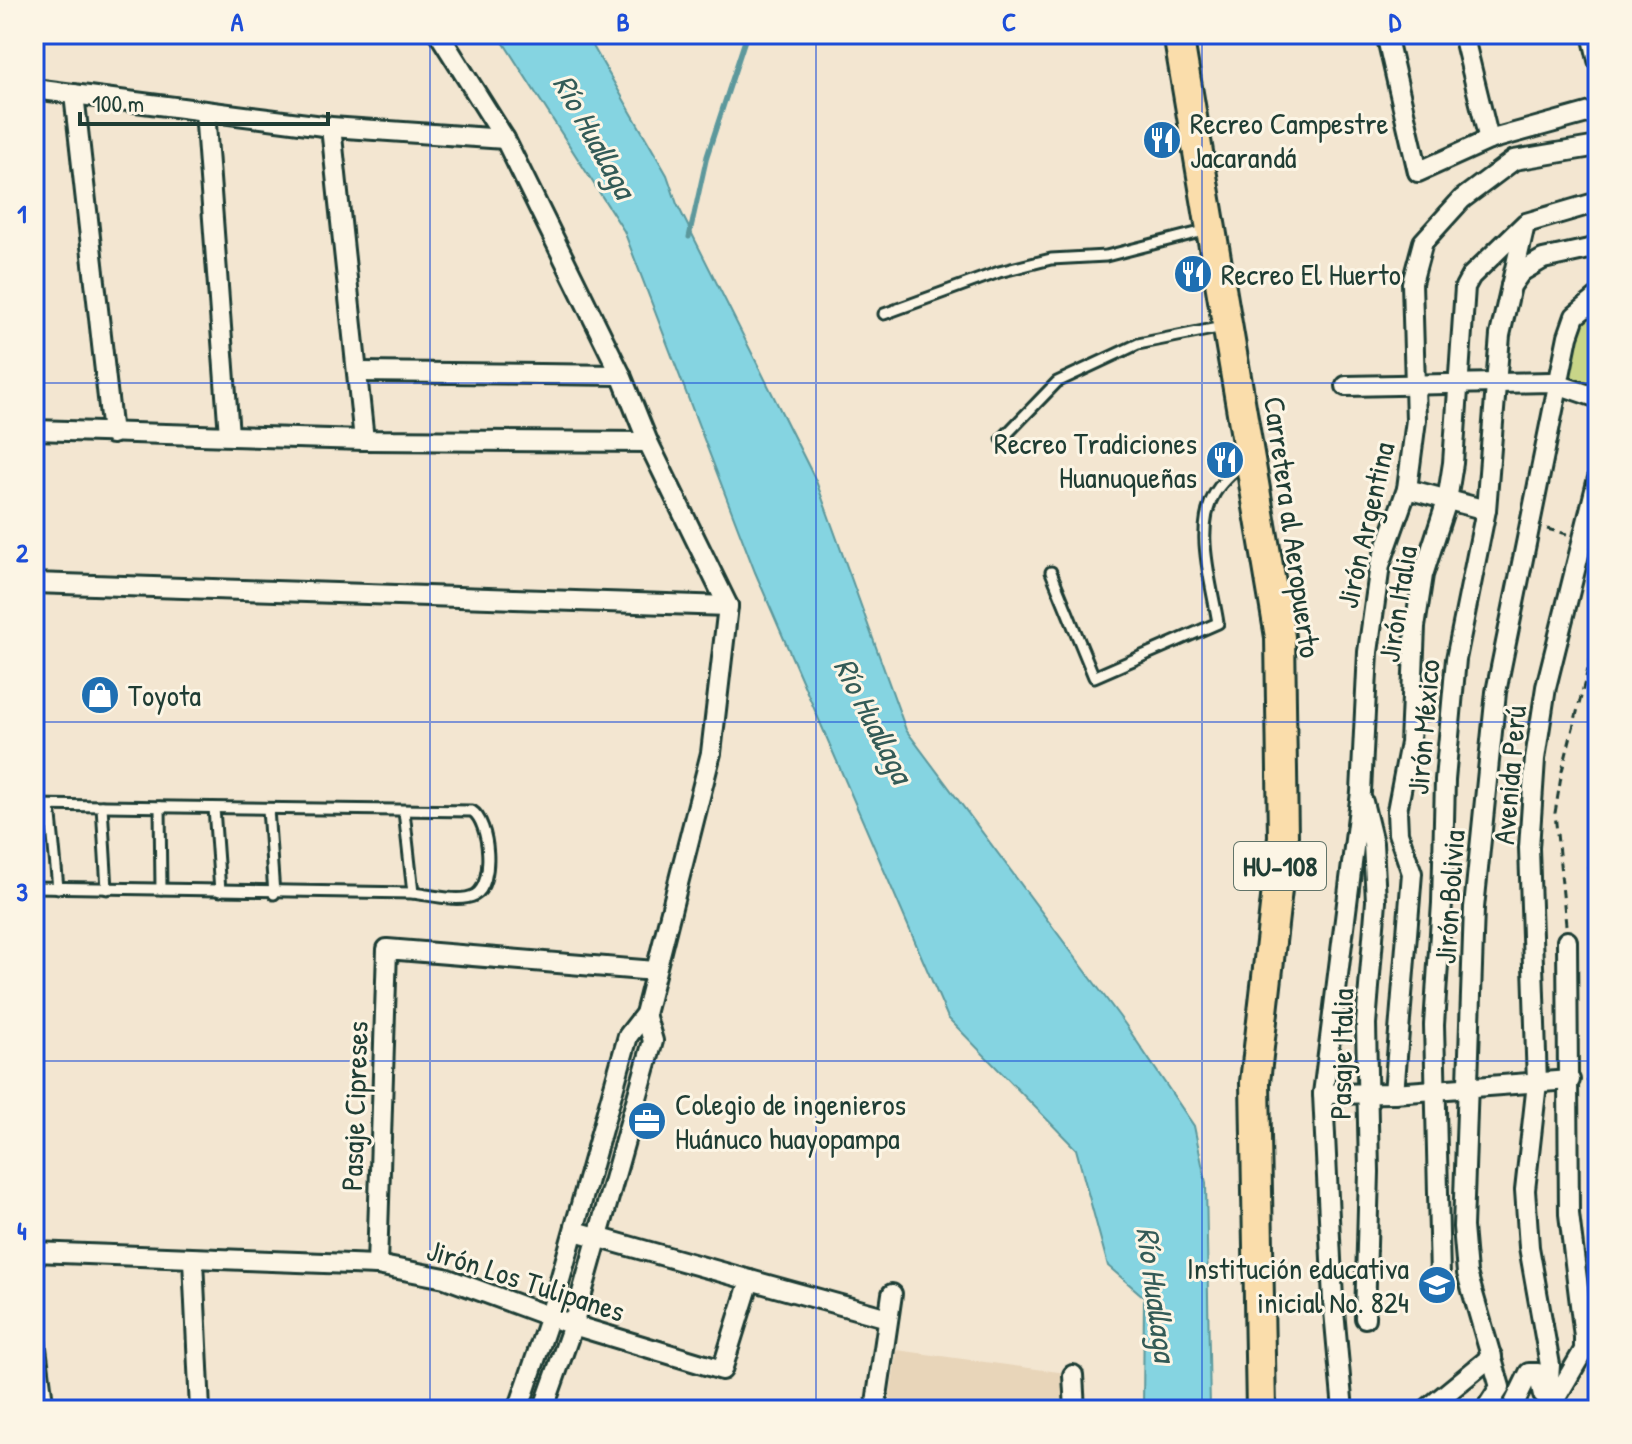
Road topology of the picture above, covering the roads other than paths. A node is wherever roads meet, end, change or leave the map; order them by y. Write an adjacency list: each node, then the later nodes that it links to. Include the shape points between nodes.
1 (439, 34): 14 (street)
2 (1096, 34): 3 (lane)
3 (1120, 34)
4 (1178, 34): 19 (main road, HU-108)
5 (1386, 34): 15 (street, via 1418,172)
6 (1463, 34): 15 (street)
7 (1592, 34): 8 (street)
8 (1598, 60)
9 (34, 89): 10 (street)
10 (74, 94): 12 (street); 34 (street)
11 (1598, 110): 15 (street)
12 (205, 111): 13 (street); 35 (street)
13 (331, 127): 14 (street); 25 (street)
14 (505, 139): 26 (street)
15 (1489, 140)
16 (1598, 146): 31 (street, Jirón Argentina, via 1514,160 1462,199 1423,242 1412,283)
17 (1598, 202): 18 (street, Jirón Italia)
18 (1526, 223): 21 (street, Jirón México); 30 (street, Jirón Italia, via 1465,287)
19 (1212, 229): 23 (lane, via 1106,256 1051,259 999,272); 24 (main road, HU-108)
20 (1598, 247): 21 (street, via 1530,264)
21 (1511, 286): 27 (street, Jirón México, via 1500,335)
22 (1598, 297): 28 (street, Jirón Bolivia, via 1575,316)
23 (884, 314)
24 (1226, 326): 36 (lane, via 1138,344 1084,368 1048,389); 39 (main road, Carretera al Aeropuerto / HU-108)
25 (359, 372): 26 (street); 37 (street)
26 (621, 375): 38 (street)
27 (1498, 384): 28 (street); 30 (street); 43 (street, Jirón México)
28 (1559, 384): 32 (street); 67 (street, Jirón Bolivia, via 1496,692 1474,908)
29 (1346, 386): 31 (street)
30 (1457, 386): 31 (street); 42 (street, Jirón Italia)
31 (1413, 387): 41 (street, Jirón Argentina, via 1416,420)
32 (1598, 398)
33 (34, 430): 34 (street)
34 (112, 434): 35 (street)
35 (229, 435): 37 (street)
36 (1002, 439)
37 (364, 440): 38 (street)
38 (648, 442): 46 (street)
39 (1251, 455): 44 (lane, via 1218,487 1204,535 1218,623 1094,677); 93 (main road, Carretera al Aeropuerto / HU-108, via 1280,637 1283,837 1255,1082)
40 (1598, 478): 66 (street, Avenida Perú, via 1558,631 1535,759 1529,848)
41 (1407, 489): 42 (street); 47 (street, Jirón Argentina, via 1380,565 1368,652)
42 (1447, 501): 43 (street); 70 (street, Jirón Italia, via 1421,588 1410,743 1397,811 1398,833 1412,873)
43 (1486, 510): 68 (street, Jirón México, via 1456,659 1445,780)
44 (1051, 572)
45 (34, 583): 46 (street)
46 (728, 606): 63 (street, via 711,753)
47 (1361, 792): 69 (street, Pasaje Italia, via 1373,843 1376,901); 71 (street, Jirón Argentina)
48 (34, 805): 49 (lane)
49 (50, 806): 50 (lane); 56 (lane)
50 (102, 806): 51 (lane); 57 (lane)
51 (160, 807): 52 (lane); 58 (lane)
52 (214, 808): 53 (lane); 59 (lane)
53 (268, 809): 54 (lane); 61 (lane)
54 (404, 811): 60 (lane); 60 (lane, via 472,811 486,827 486,882 479,893 468,898)
55 (34, 887): 56 (lane)
56 (58, 888): 57 (lane)
57 (107, 889): 58 (lane)
58 (161, 889): 59 (lane)
59 (220, 891): 61 (lane)
60 (413, 893): 61 (lane)
61 (274, 894)
62 (1567, 941): 65 (street)
63 (655, 971): 64 (street); 76 (street, Pasaje Cipreses, via 387,949)
64 (645, 1014): 72 (street, via 628,1036); 73 (street, via 653,1041)
65 (1570, 1080): 66 (street); 98 (street, via 1569,1214 1584,1350)
66 (1537, 1083): 67 (street); 98 (street, Avenida Perú, via 1525,1190 1529,1247 1550,1365)
67 (1467, 1089): 68 (street); 85 (street, Jirón Bolivia, via 1466,1258)
68 (1435, 1091): 70 (street); 77 (street, Jirón México)
69 (1366, 1093): 70 (street); 71 (street); 82 (street, Pasaje Italia)
70 (1394, 1093)
71 (1323, 1094): 94 (street, Jirón Argentina)
72 (575, 1231): 73 (street, Jirón Los Tulipanes); 80 (street)
73 (597, 1238): 78 (street, Jirón Los Tulipanes); 83 (street)
74 (34, 1252): 75 (street, Jirón Los Tulipanes)
75 (193, 1260): 76 (street, Jirón Los Tulipanes); 88 (street)
76 (377, 1265): 80 (street, Jirón Los Tulipanes, via 445,1278)
77 (1440, 1277)
78 (750, 1280): 81 (street); 83 (street, Jirón Los Tulipanes, via 722,1370)
79 (892, 1294): 81 (street)
80 (550, 1316): 83 (street, Jirón Los Tulipanes); 89 (street)
81 (888, 1318): 91 (street)
82 (1365, 1318)
83 (573, 1325): 90 (street)
84 (34, 1332): 87 (street)
85 (1492, 1356): 95 (street); 96 (street, Jirón Bolivia, via 1500,1387)
86 (1073, 1375): 92 (street)
87 (44, 1410)
88 (200, 1410)
89 (518, 1410)
90 (543, 1410)
91 (875, 1410)
92 (1075, 1410)
93 (1261, 1410)
94 (1343, 1410)
95 (1426, 1410)
96 (1485, 1410)
97 (1511, 1410): 98 (street, via 1533,1371 1540,1377)
98 (1547, 1410)

